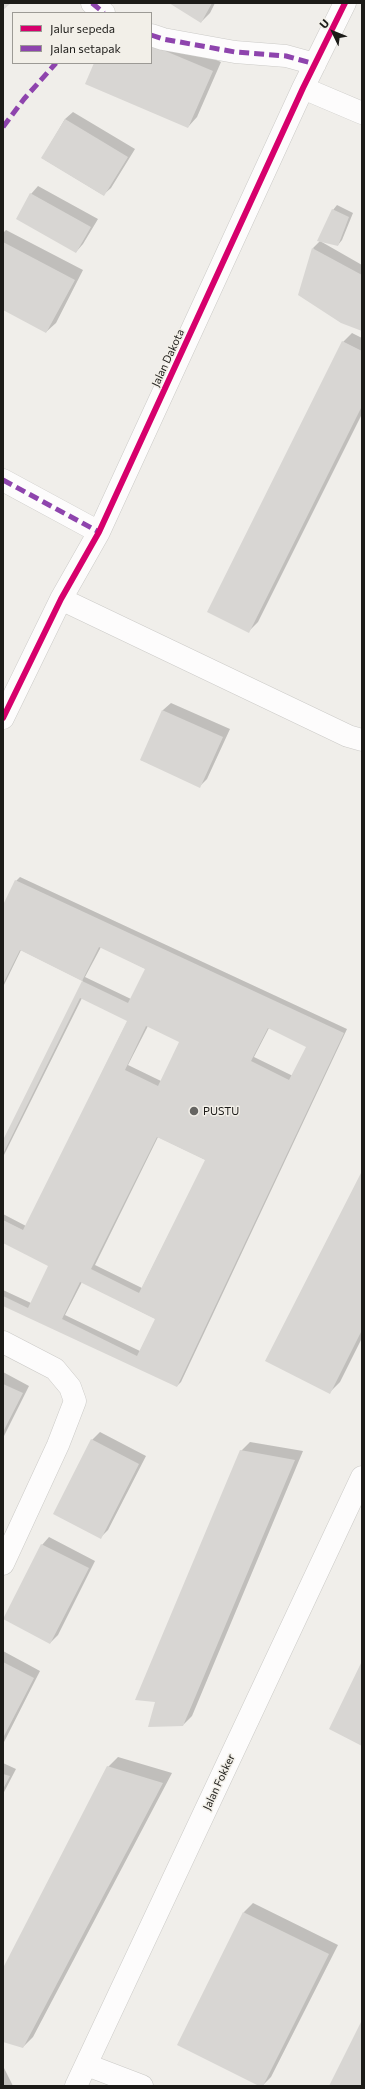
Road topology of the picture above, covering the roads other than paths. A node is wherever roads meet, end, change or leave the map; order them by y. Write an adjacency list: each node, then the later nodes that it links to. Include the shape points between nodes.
1 (92, 3): 3 (street)
2 (344, 3): 5 (street, Jalan Dakota)
3 (103, 12)
4 (152, 35): 5 (street, via 235,52 286,56)
5 (315, 64): 6 (street, Jalan Dakota)
6 (303, 88): 7 (street); 9 (street, Jalan Dakota)
7 (362, 113)
8 (3, 480): 9 (street)
9 (99, 532): 10 (street, Jalan Dakota)
10 (61, 599): 11 (street, Jalan Dakota); 12 (street, via 348,736)
11 (3, 718)
12 (362, 740)
13 (3, 1342): 15 (street, via 55,1369 70,1387 75,1401 58,1445)
14 (362, 1477): 16 (street, Jalan Fokker)
15 (3, 1564)
16 (87, 2065): 17 (street, Jalan Fokker); 18 (street)
17 (76, 2086)
18 (142, 2086)

